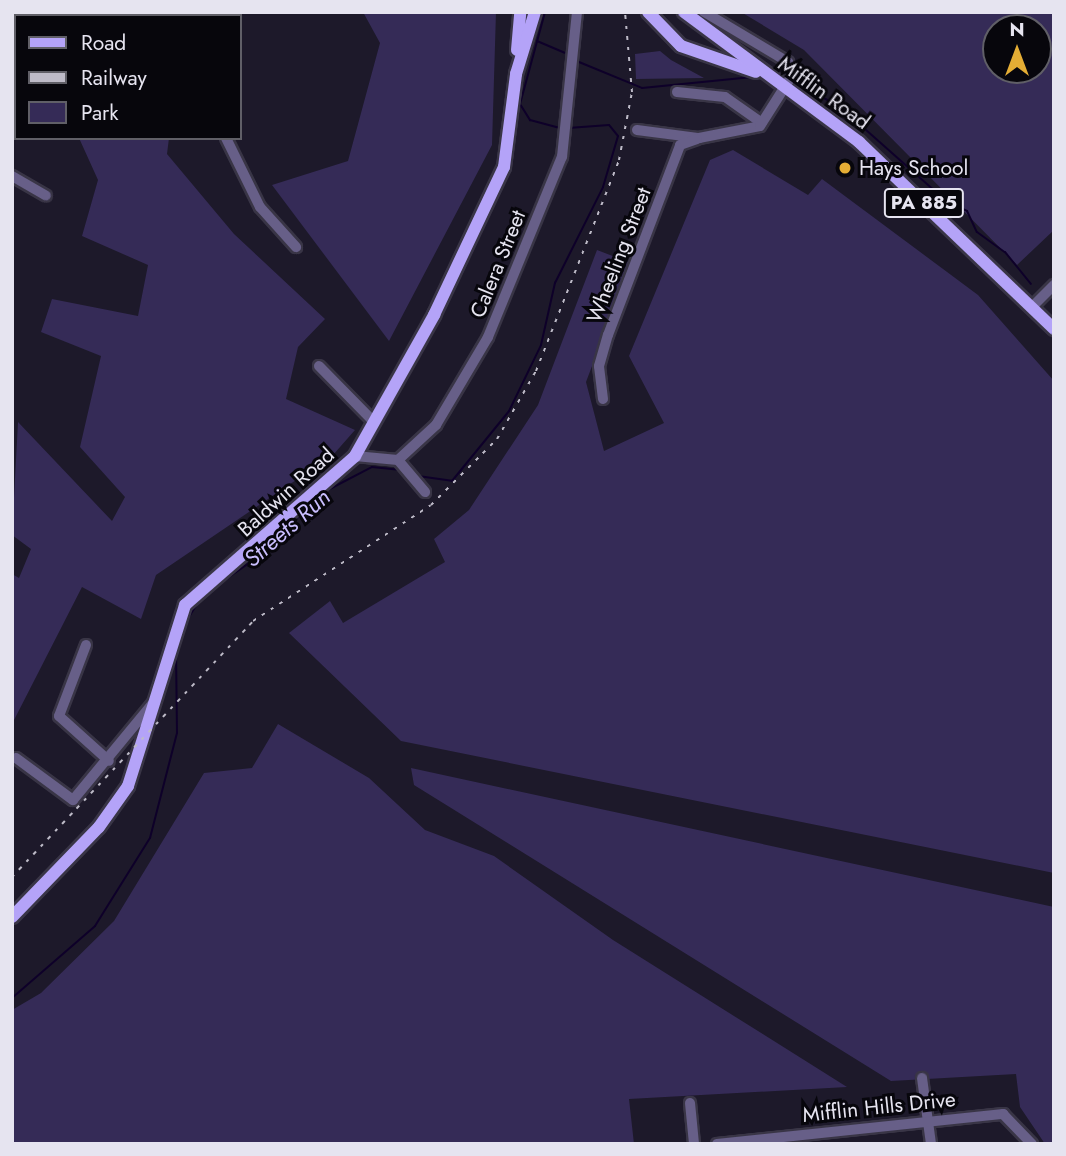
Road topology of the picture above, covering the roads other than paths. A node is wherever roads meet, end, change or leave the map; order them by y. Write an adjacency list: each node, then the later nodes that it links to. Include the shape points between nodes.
1 (520, 12): 11 (main road)
2 (535, 12): 11 (main road, Baldwin Road)
3 (577, 12): 26 (street, Calera Street, via 562,157 488,337 436,425)
4 (648, 12): 9 (main road, via 681,46)
5 (673, 12): 8 (main road, Mifflin Road / PA 885)
6 (686, 12): 7 (main road, Mifflin Road)
7 (702, 18): 8 (main road, Mifflin Road / PA 885); 9 (street, via 788,62 792,73)
8 (752, 64): 9 (main road, Mifflin Road / PA 885)
9 (780, 85): 12 (street); 20 (main road, Mifflin Road / PA 885, via 868,150)
10 (677, 92): 12 (street, via 725,97)
11 (512, 100): 24 (main road, Baldwin Road, via 504,167 434,315)
12 (762, 122): 14 (street)
13 (637, 130): 14 (street)
14 (699, 138): 23 (street, Wheeling Street, via 680,145 608,335 599,366)
15 (227, 140): 18 (street, via 260,207)
16 (12, 176): 17 (street)
17 (46, 196)
18 (296, 247)
19 (1054, 285): 20 (street)
20 (1032, 307): 21 (main road, Mifflin Road / PA 885)
21 (1054, 329)
22 (318, 366): 24 (street)
23 (603, 399)
24 (372, 419): 25 (main road, Baldwin Road)
25 (355, 456): 26 (street); 29 (main road, Baldwin Road, via 185,605)
26 (402, 464): 27 (street)
27 (425, 492)
28 (86, 645): 31 (street, via 59,716)
29 (152, 704): 31 (street); 32 (main road, Baldwin Road, via 137,762 116,807)
30 (16, 758): 31 (street, via 73,800)
31 (109, 761)
32 (12, 917)
33 (922, 1078): 35 (street)
34 (690, 1102): 36 (street)
35 (927, 1120): 37 (street, Mifflin Hills Drive); 38 (street); 39 (street, Mifflin Hills Drive, via 1003,1114)
36 (694, 1144)
37 (717, 1144)
38 (931, 1144)
39 (1032, 1144)

